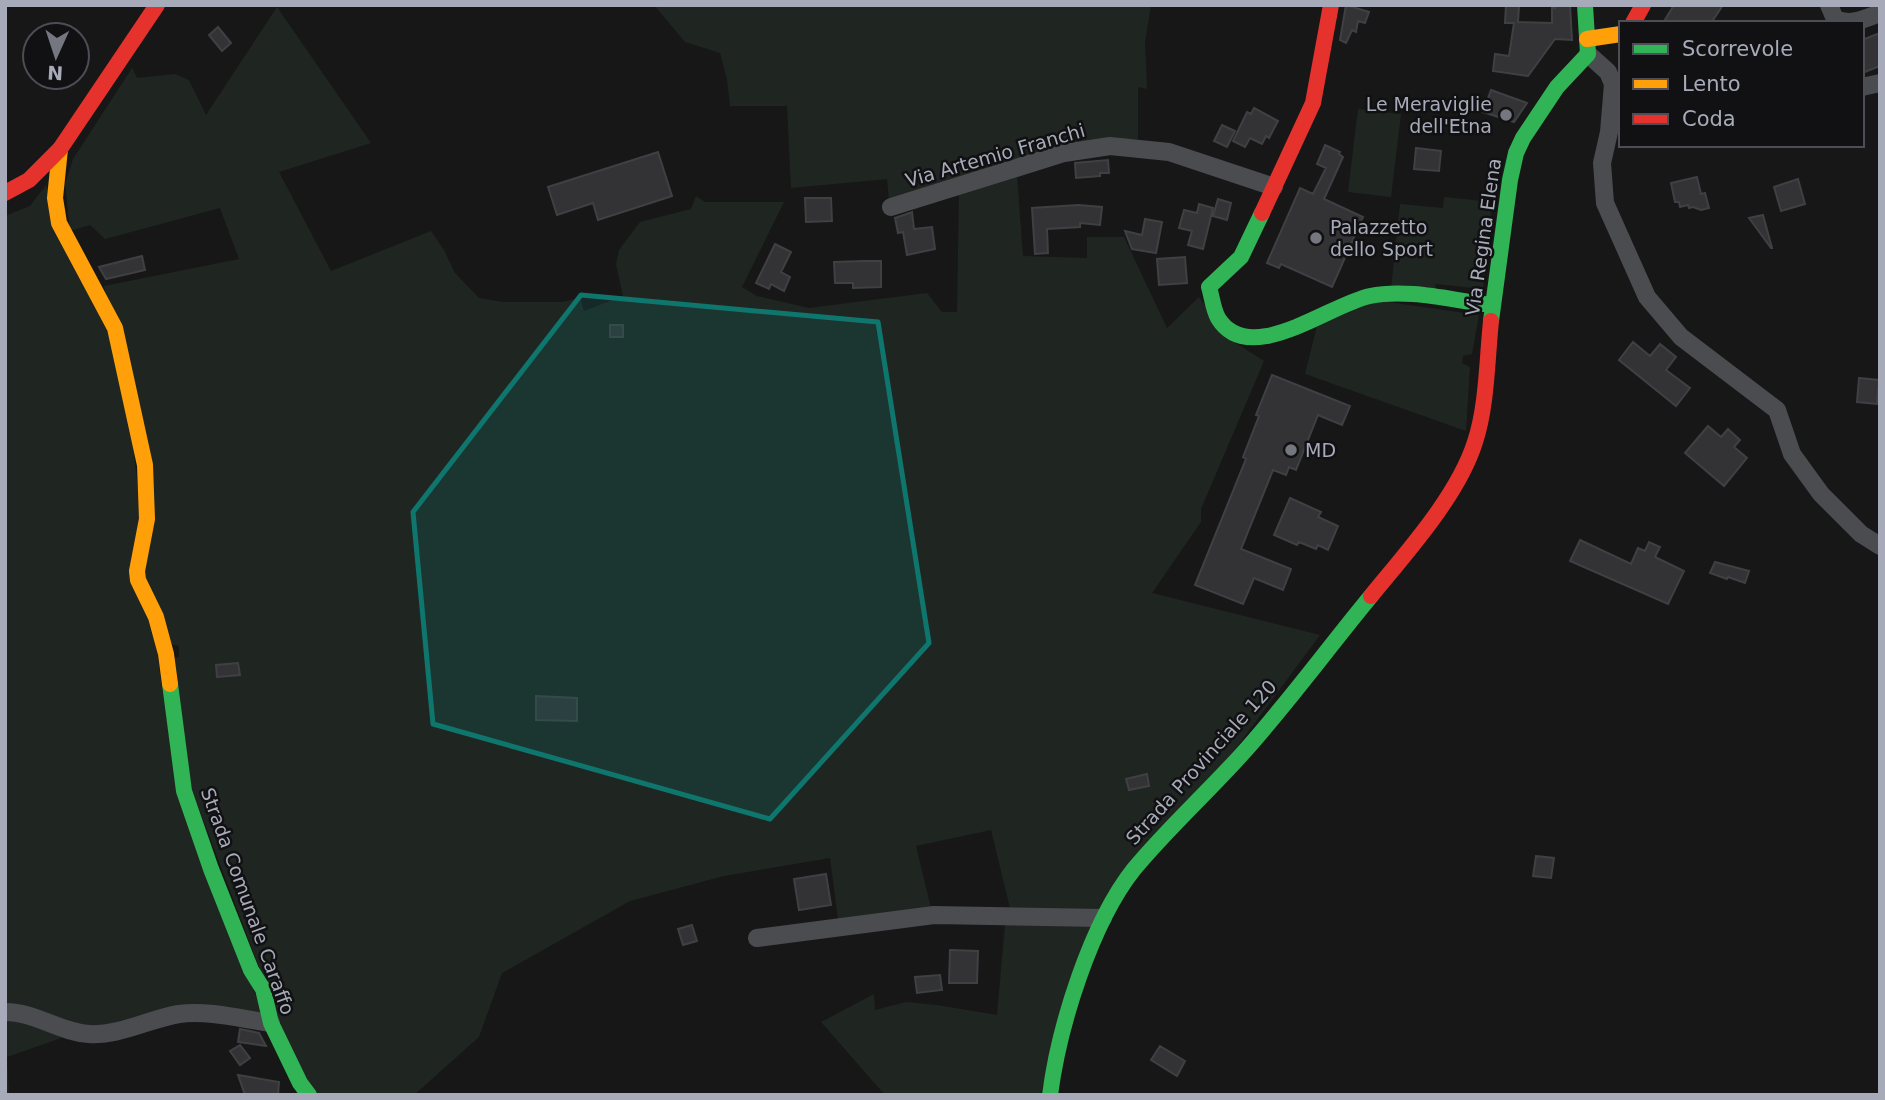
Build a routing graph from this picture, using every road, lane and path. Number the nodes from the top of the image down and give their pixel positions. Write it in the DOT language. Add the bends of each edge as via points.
graph roads {
  1 [pos="157,5"];
  2 [pos="1331,5"];
  3 [pos="1585,5"];
  4 [pos="1643,5"];
  5 [pos="1829,5"];
  6 [pos="1880,13"];
  7 [pos="1634,21"];
  8 [pos="1840,21"];
  9 [pos="1852,21"];
  10 [pos="1619,35"];
  11 [pos="1587,47"];
  12 [pos="1615,133"];
  13 [pos="60,149"];
  14 [pos="1274,187"];
  15 [pos="5,193"];
  16 [pos="891,207"];
  17 [pos="1493,305"];
  18 [pos="1450,492"];
  19 [pos="1880,546"];
  20 [pos="1103,918"];
  21 [pos="757,938"];
  22 [pos="5,1012"];
  23 [pos="271,1023"];
  24 [pos="309,1095"];
  25 [pos="1051,1095"];
  1 -- 13 [label="street"];
  2 -- 14 [label="street" via="1313,103"];
  3 -- 11 [label="street"];
  4 -- 7 [label="street"];
  5 -- 8 [label="street"];
  6 -- 9 [label="street"];
  10 -- 11 [label="street"];
  11 -- 12 [label="street" via="1613,83"];
  11 -- 17 [label="street, Via Regina Elena" via="1516,153"];
  12 -- 19 [label="street" via="1602,163 1605,203 1647,297 1681,337 1777,410 1793,454 1821,494 1861,534"];
  13 -- 15 [label="street" via="29,180"];
  13 -- 23 [label="street, Strada Comunale Caraffo" via="55,198 59,223 115,328 145,465 147,519 138,580 156,617 166,654 184,791 251,970 263,989"];
  14 -- 16 [label="street, Via Artemio Franchi" via="1169,152 1110,146 1065,153"];
  14 -- 17 [label="street" via="1241,257 1209,287 1219,320 1227,329 1240,336 1273,337 1347,302 1385,294"];
  17 -- 18 [label="street, Via Regina Elena" via="1476,441"];
  18 -- 20 [label="street, Strada Provinciale 120" via="1244,752 1134,869"];
  20 -- 21 [label="street" via="934,915"];
  20 -- 25 [label="street, Strada Provinciale 120" via="1071,1006 1054,1064"];
  22 -- 23 [label="street" via="23,1013 86,1034 103,1034 180,1014"];
  23 -- 24 [label="street, Strada Comunale Caraffo"];
}
